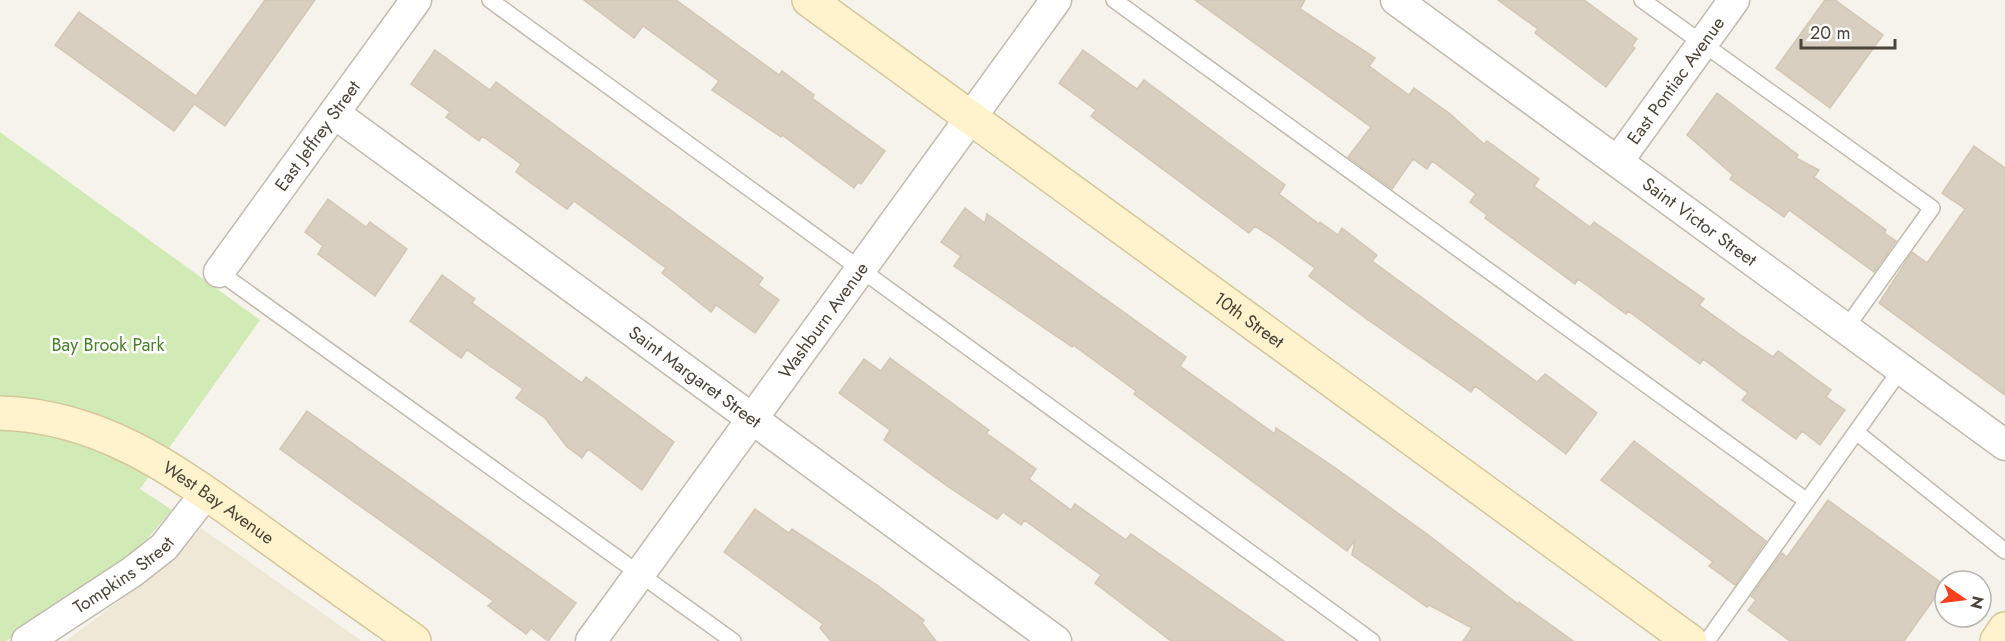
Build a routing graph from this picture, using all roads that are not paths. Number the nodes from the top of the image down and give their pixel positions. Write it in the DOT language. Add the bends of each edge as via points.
graph roads {
  1 [pos="416,0"];
  2 [pos="490,0"];
  3 [pos="809,0"];
  4 [pos="1056,0"];
  5 [pos="1114,0"];
  6 [pos="1396,0"];
  7 [pos="1642,0"];
  8 [pos="1734,0"];
  9 [pos="1702,43"];
  10 [pos="334,113"];
  11 [pos="970,118"];
  12 [pos="1618,161"];
  13 [pos="860,269"];
  14 [pos="219,272"];
  15 [pos="1846,328"];
  16 [pos="1901,369"];
  17 [pos="0,413"];
  18 [pos="752,419"];
  19 [pos="1856,432"];
  20 [pos="2005,445"];
  21 [pos="206,493"];
  22 [pos="1807,501"];
  23 [pos="2005,550"];
  24 [pos="640,574"];
  25 [pos="2005,629"];
  26 [pos="27,641"];
  27 [pos="414,641"];
  28 [pos="591,641"];
  29 [pos="733,641"];
  30 [pos="1056,641"];
  31 [pos="1372,641"];
  32 [pos="1690,641"];
  33 [pos="1707,641"];
  34 [pos="1996,641"];
  1 -- 10 [label="street, East Jeffrey Street"];
  2 -- 13 [label="lane"];
  3 -- 11 [label="street, 10th Street"];
  4 -- 11 [label="street, Washburn Avenue"];
  5 -- 22 [label="lane"];
  6 -- 12 [label="street, Saint Victor Street"];
  7 -- 9 [label="lane"];
  8 -- 9 [label="street, East Pontiac Avenue"];
  9 -- 12 [label="street, East Pontiac Avenue"];
  9 -- 15 [label="lane" via="1932,208"];
  10 -- 14 [label="street, East Jeffrey Street"];
  10 -- 18 [label="street, Saint Margaret Street"];
  11 -- 13 [label="street, Washburn Avenue"];
  11 -- 32 [label="street, 10th Street"];
  12 -- 15 [label="street, Saint Victor Street"];
  13 -- 18 [label="street, Washburn Avenue"];
  13 -- 31 [label="lane"];
  14 -- 24 [label="lane"];
  15 -- 16 [label="street, Saint Victor Street"];
  16 -- 19 [label="lane"];
  16 -- 20 [label="street, Saint Victor Street"];
  17 -- 21 [label="street, West Bay Avenue" via="68,422 115,439 162,462"];
  18 -- 24 [label="street, Washburn Avenue"];
  18 -- 30 [label="street, Saint Margaret Street"];
  19 -- 22 [label="lane"];
  19 -- 23 [label="lane"];
  21 -- 26 [label="street, Tompkins Street" via="164,547"];
  21 -- 27 [label="street, West Bay Avenue"];
  22 -- 33 [label="lane"];
  24 -- 28 [label="street, Washburn Avenue"];
  24 -- 29 [label="lane"];
  25 -- 34 [label="street"];
}
